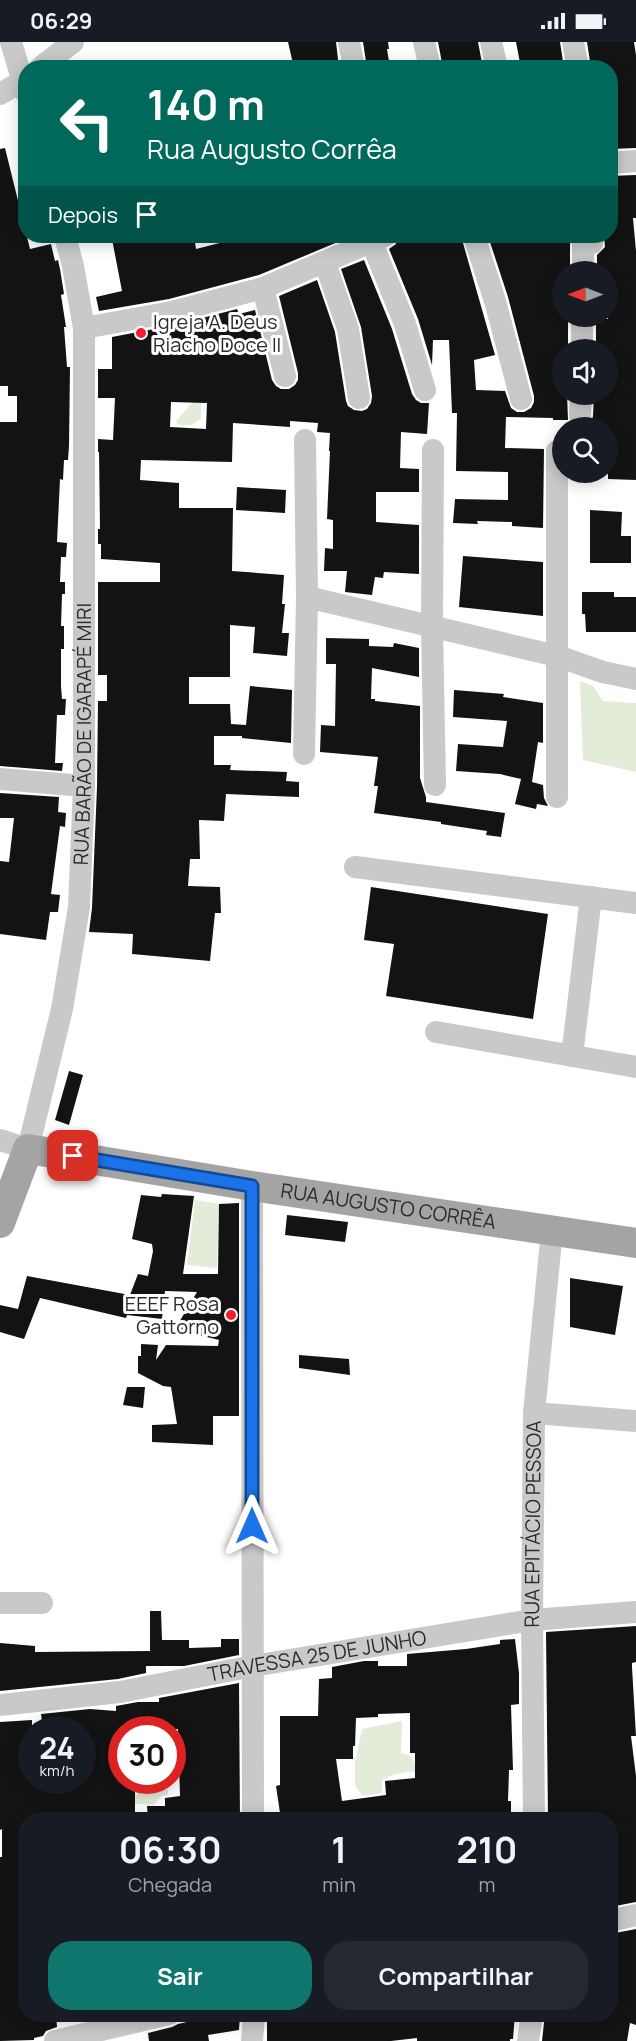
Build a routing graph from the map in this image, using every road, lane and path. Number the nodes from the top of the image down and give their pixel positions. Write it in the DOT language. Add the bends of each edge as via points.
graph roads {
  1 [pos="11,42"];
  2 [pos="73,42"];
  3 [pos="349,42"];
  4 [pos="424,42"];
  5 [pos="491,42"];
  6 [pos="573,42"];
  7 [pos="50,60"];
  8 [pos="352,60"];
  9 [pos="428,60"];
  10 [pos="495,60"];
  11 [pos="576,60"];
  12 [pos="18,65"];
  13 [pos="18,86"];
  14 [pos="0,94"];
  15 [pos="636,161"];
  16 [pos="618,162"];
  17 [pos="67,243"];
  18 [pos="370,243"];
  19 [pos="380,243"];
  20 [pos="476,243"];
  21 [pos="592,243"];
  22 [pos="583,261"];
  23 [pos="325,263"];
  24 [pos="263,288"];
  25 [pos="84,328"];
  26 [pos="285,376"];
  27 [pos="425,390"];
  28 [pos="359,398"];
  29 [pos="521,399"];
  30 [pos="305,440"];
  31 [pos="434,450"];
  32 [pos="557,483"];
  33 [pos="307,597"];
  34 [pos="432,628"];
  35 [pos="557,656"];
  36 [pos="636,680"];
  37 [pos="304,754"];
  38 [pos="0,779"];
  39 [pos="435,785"];
  40 [pos="84,786"];
  41 [pos="557,797"];
  42 [pos="355,867"];
  43 [pos="591,897"];
  44 [pos="636,903"];
  45 [pos="436,1032"];
  46 [pos="572,1056"];
  47 [pos="636,1067"];
  48 [pos="0,1140"];
  49 [pos="28,1149"];
  50 [pos="252,1186"];
  51 [pos="0,1223"];
  52 [pos="552,1232"];
  53 [pos="636,1243"];
  54 [pos="534,1413"];
  55 [pos="636,1420"];
  56 [pos="0,1603"];
  57 [pos="42,1603"];
  58 [pos="636,1612"];
  59 [pos="532,1620"];
  60 [pos="253,1666"];
  61 [pos="0,1706"];
  62 [pos="253,1812"];
  63 [pos="534,1812"];
  64 [pos="636,1915"];
  65 [pos="618,1919"];
  66 [pos="136,2022"];
  67 [pos="253,2022"];
  68 [pos="531,2022"];
  69 [pos="56,2041"];
  70 [pos="252,2041"];
  71 [pos="528,2041"];
  1 -- 12 [label="street"];
  2 -- 7 [label="street"];
  3 -- 8 [label="street"];
  4 -- 9 [label="street"];
  5 -- 10 [label="street"];
  6 -- 11 [label="street"];
  13 -- 14 [label="street"];
  15 -- 16 [label="street"];
  17 -- 25 [label="street, RUA BARÃO DE IGARAPÉ MIRI"];
  18 -- 23 [label="street"];
  19 -- 27 [label="street"];
  20 -- 29 [label="street"];
  21 -- 22 [label="street" via="583,245"];
  23 -- 24 [label="street"];
  23 -- 28 [label="street" via="348,329"];
  24 -- 25 [label="street" via="172,312"];
  24 -- 26 [label="street"];
  25 -- 40 [label="street, RUA BARÃO DE IGARAPÉ MIRI"];
  30 -- 33 [label="street"];
  31 -- 34 [label="street"];
  32 -- 35 [label="street"];
  33 -- 34 [label="street"];
  33 -- 37 [label="street"];
  34 -- 35 [label="street"];
  34 -- 39 [label="street"];
  35 -- 36 [label="street"];
  35 -- 41 [label="street"];
  38 -- 40 [label="street"];
  40 -- 49 [label="street, RUA BARÃO DE IGARAPÉ MIRI" via="74,941"];
  42 -- 43 [label="street"];
  43 -- 44 [label="street"];
  43 -- 46 [label="street"];
  45 -- 46 [label="street"];
  46 -- 47 [label="street"];
  48 -- 49 [label="street, RUA AUGUSTO CORRÊA"];
  49 -- 50 [label="main road, RUA AUGUSTO CORRÊA"];
  49 -- 51 [label="main road, RUA BARÃO DE IGARAPÉ MIRI"];
  50 -- 52 [label="main road, RUA AUGUSTO CORRÊA"];
  50 -- 60 [label="street"];
  52 -- 53 [label="main road, RUA AUGUSTO CORRÊA"];
  52 -- 54 [label="street, RUA EPITÁCIO PESSOA"];
  54 -- 55 [label="street"];
  54 -- 59 [label="street, RUA EPITÁCIO PESSOA"];
  56 -- 57 [label="street"];
  58 -- 59 [label="street, TRAVESSA 25 DE JUNHO"];
  59 -- 60 [label="street, TRAVESSA 25 DE JUNHO"];
  59 -- 63 [label="street, RUA EPITÁCIO PESSOA"];
  60 -- 61 [label="street, TRAVESSA 25 DE JUNHO" via="120,1692"];
  60 -- 62 [label="street"];
  64 -- 65 [label="street"];
  66 -- 69 [label="street"];
  67 -- 70 [label="street"];
  68 -- 71 [label="street"];
}
